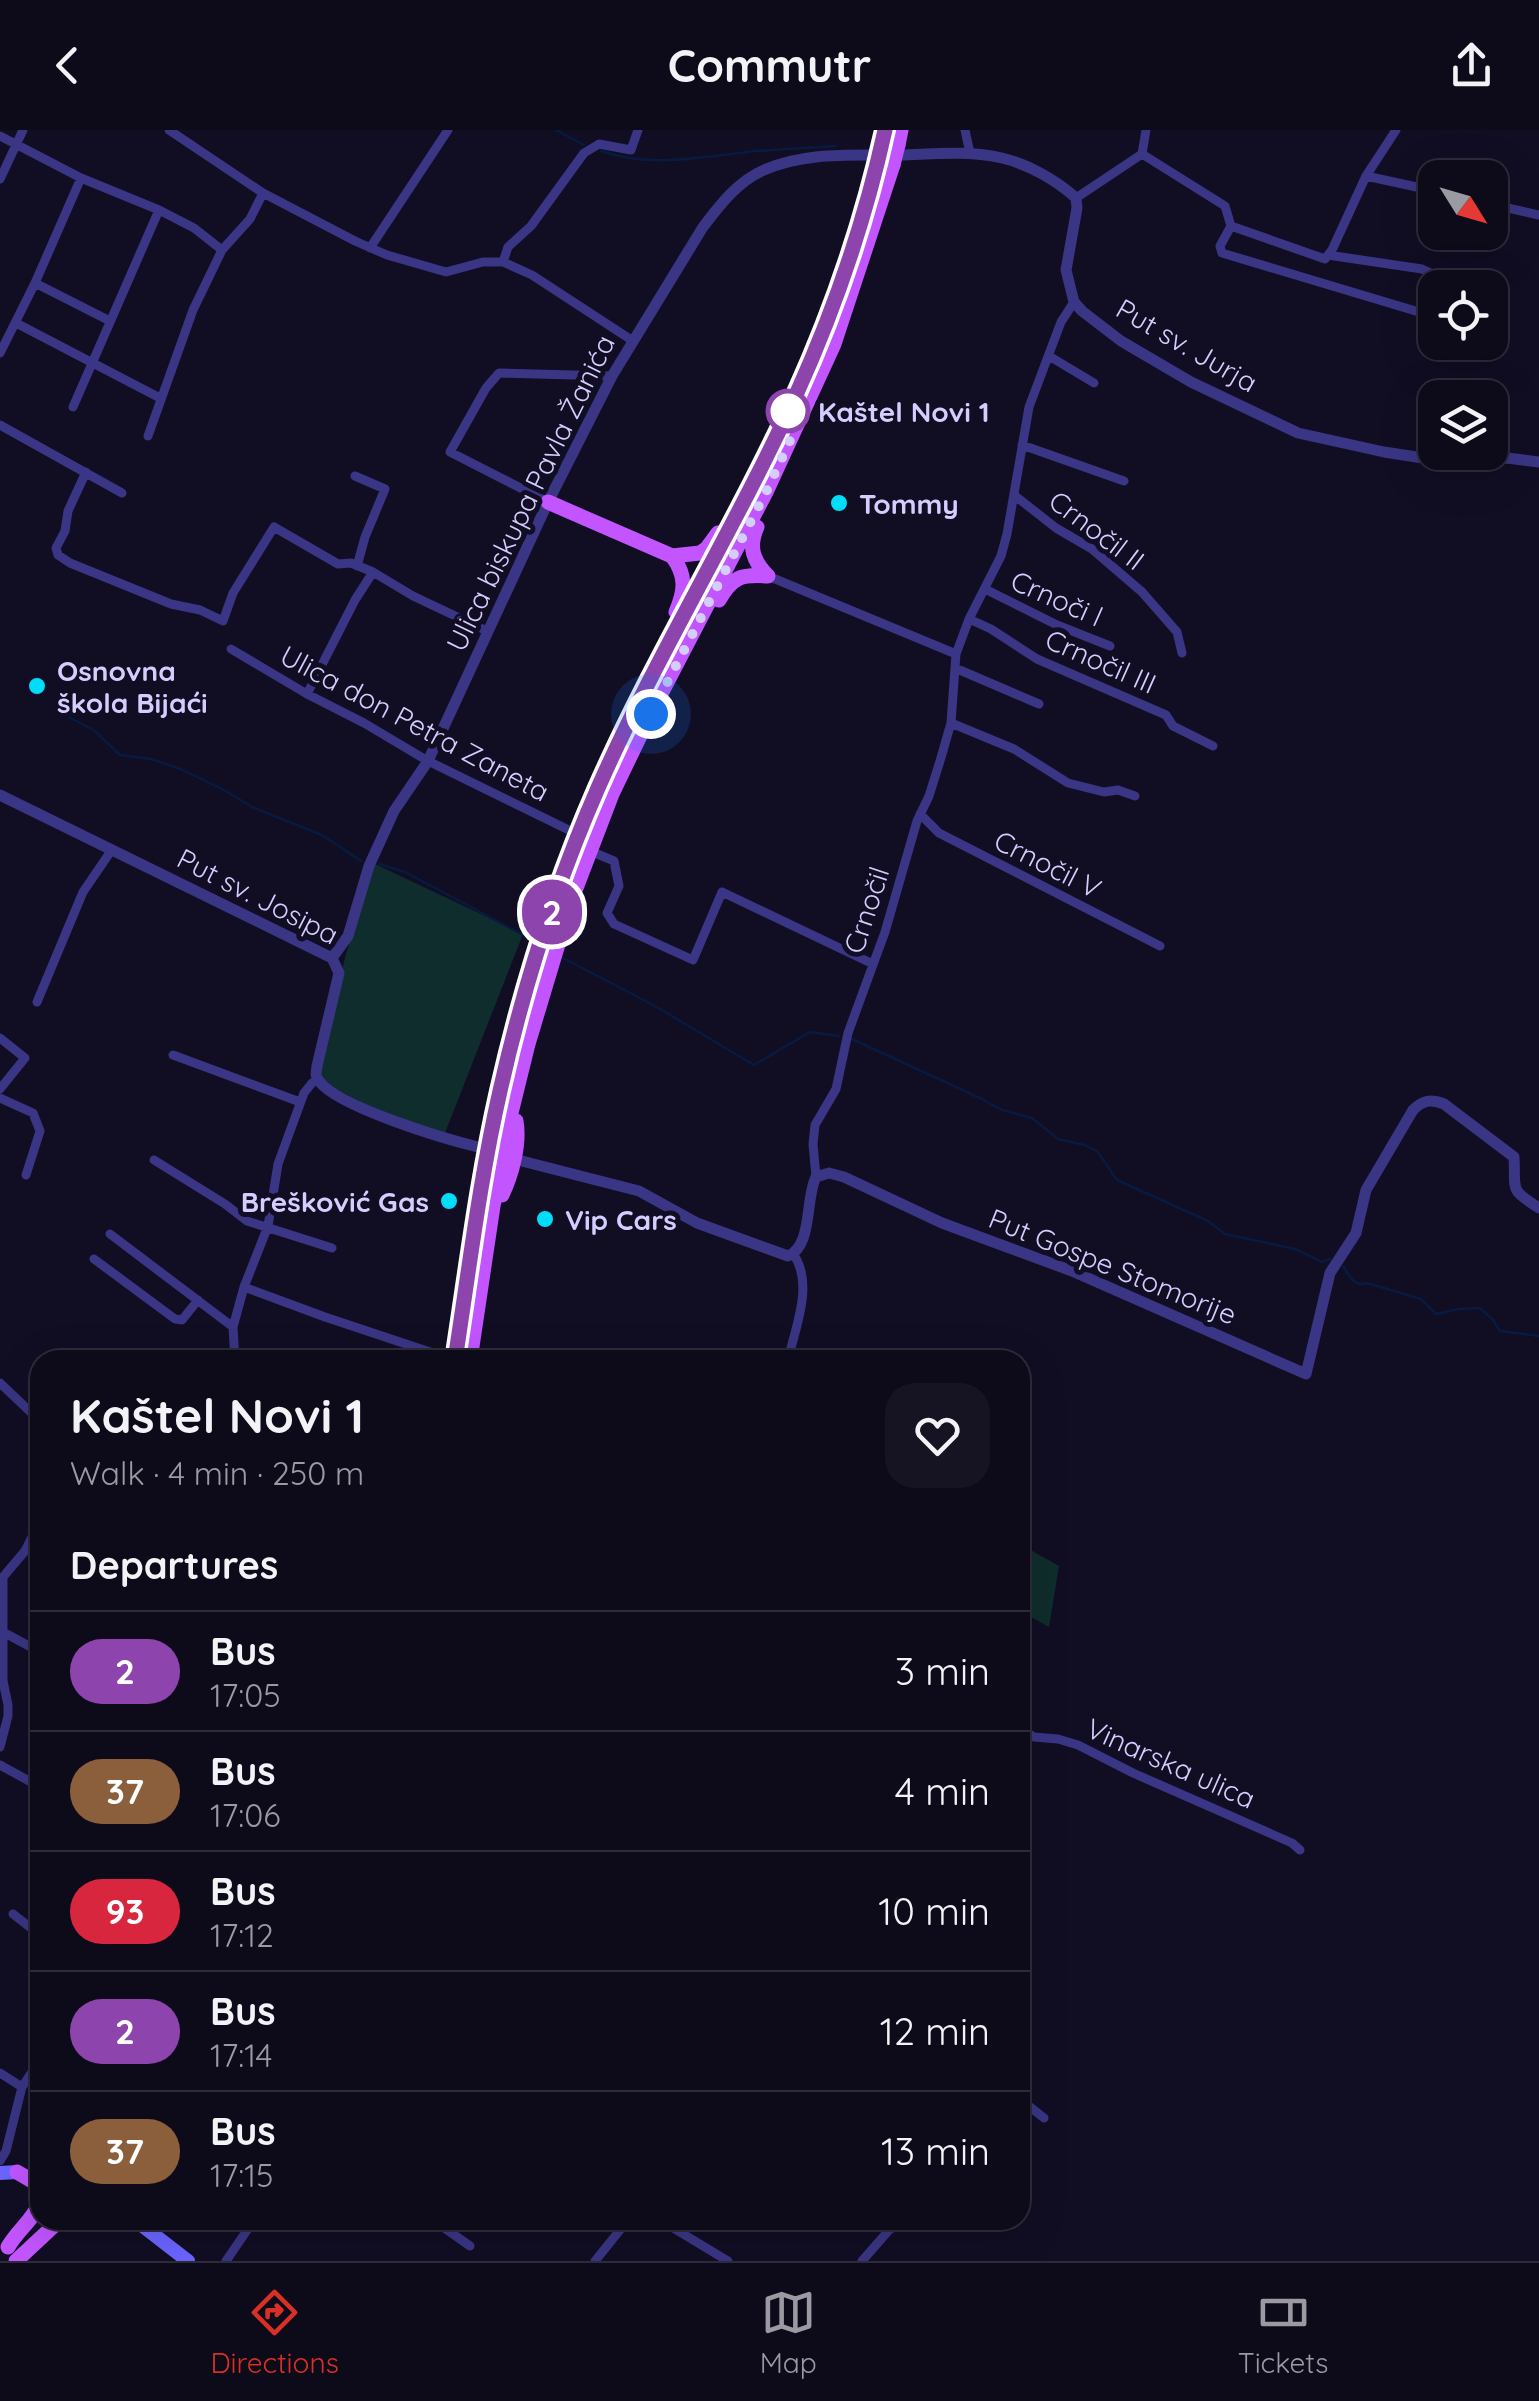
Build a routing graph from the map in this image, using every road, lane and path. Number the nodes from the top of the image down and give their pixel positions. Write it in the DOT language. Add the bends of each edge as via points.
graph roads {
  1 [pos="24,130"];
  2 [pos="169,130"];
  3 [pos="448,130"];
  4 [pos="638,130"];
  5 [pos="965,130"];
  6 [pos="1146,130"];
  7 [pos="1396,130"];
  8 [pos="0,136"];
  9 [pos="16,144"];
  10 [pos="886,148"];
  11 [pos="970,153"];
  12 [pos="1142,154"];
  13 [pos="1366,176"];
  14 [pos="81,178"];
  15 [pos="0,179"];
  16 [pos="1418,187"];
  17 [pos="263,193"];
  18 [pos="1076,198"];
  19 [pos="1508,208"];
  20 [pos="159,210"];
  21 [pos="1539,216"];
  22 [pos="1231,226"];
  23 [pos="370,248"];
  24 [pos="222,250"];
  25 [pos="1328,255"];
  26 [pos="503,262"];
  27 [pos="1424,270"];
  28 [pos="35,282"];
  29 [pos="1074,302"];
  30 [pos="1418,312"];
  31 [pos="110,321"];
  32 [pos="16,323"];
  33 [pos="633,341"];
  34 [pos="0,353"];
  35 [pos="1048,356"];
  36 [pos="91,364"];
  37 [pos="612,376"];
  38 [pos="1094,383"];
  39 [pos="160,398"];
  40 [pos="73,407"];
  41 [pos="0,426"];
  42 [pos="148,436"];
  43 [pos="1022,445"];
  44 [pos="1539,462"];
  45 [pos="86,472"];
  46 [pos="355,476"];
  47 [pos="1124,481"];
  48 [pos="766,492"];
  49 [pos="122,493"];
  50 [pos="1014,495"];
  51 [pos="745,499"];
  52 [pos="548,502"];
  53 [pos="672,556"];
  54 [pos="357,566"];
  55 [pos="373,572"];
  56 [pos="768,576"];
  57 [pos="985,590"];
  58 [pos="969,619"];
  59 [pos="699,621"];
  60 [pos="487,631"];
  61 [pos="676,631"];
  62 [pos="1110,646"];
  63 [pos="230,649"];
  64 [pos="1182,653"];
  65 [pos="956,654"];
  66 [pos="955,668"];
  67 [pos="308,694"];
  68 [pos="1039,704"];
  69 [pos="951,722"];
  70 [pos="1212,746"];
  71 [pos="428,761"];
  72 [pos="0,794"];
  73 [pos="1135,796"];
  74 [pos="920,814"];
  75 [pos="579,835"];
  76 [pos="111,851"];
  77 [pos="590,851"];
  78 [pos="1160,946"];
  79 [pos="332,958"];
  80 [pos="873,964"];
  81 [pos="38,1002"];
  82 [pos="0,1038"];
  83 [pos="172,1055"];
  84 [pos="318,1080"];
  85 [pos="0,1089"];
  86 [pos="500,1094"];
  87 [pos="0,1098"];
  88 [pos="300,1102"];
  89 [pos="511,1113"];
  90 [pos="478,1147"];
  91 [pos="514,1159"];
  92 [pos="154,1160"];
  93 [pos="26,1175"];
  94 [pos="816,1177"];
  95 [pos="493,1206"];
  96 [pos="1539,1208"];
  97 [pos="268,1226"];
  98 [pos="110,1234"];
  99 [pos="332,1248"];
  100 [pos="794,1255"];
  101 [pos="94,1260"];
  102 [pos="470,1262"];
  103 [pos="244,1287"];
  104 [pos="198,1300"];
  105 [pos="233,1327"];
  106 [pos="234,1350"];
  107 [pos="425,1350"];
  108 [pos="456,1350"];
  109 [pos="471,1350"];
  110 [pos="790,1350"];
  111 [pos="0,1383"];
  112 [pos="30,1412"];
  113 [pos="30,1543"];
  114 [pos="2,1576"];
  115 [pos="3,1632"];
  116 [pos="30,1647"];
  117 [pos="1030,1734"];
  118 [pos="0,1747"];
  119 [pos="0,1765"];
  120 [pos="30,1782"];
  121 [pos="1300,1850"];
  122 [pos="13,1914"];
  123 [pos="30,1927"];
  124 [pos="0,2073"];
  125 [pos="30,2075"];
  126 [pos="22,2087"];
  127 [pos="1030,2107"];
  128 [pos="1044,2118"];
  129 [pos="0,2161"];
  130 [pos="30,2218"];
  131 [pos="30,2229"];
  132 [pos="47,2230"];
  133 [pos="148,2230"];
  134 [pos="247,2230"];
  135 [pos="447,2230"];
  136 [pos="620,2230"];
  137 [pos="677,2230"];
  138 [pos="889,2230"];
  139 [pos="470,2246"];
  140 [pos="8,2254"];
  141 [pos="188,2261"];
  142 [pos="226,2261"];
  143 [pos="595,2261"];
  144 [pos="728,2261"];
  145 [pos="862,2261"];
  1 -- 9 [label="street"];
  2 -- 17 [label="street"];
  3 -- 23 [label="street"];
  4 -- 26 [label="street" via="630,150 599,144 584,153"];
  5 -- 11 [label="street"];
  6 -- 12 [label="street"];
  7 -- 13 [label="street"];
  8 -- 9 [label="street"];
  9 -- 14 [label="street"];
  9 -- 15 [label="street"];
  10 -- 11 [label="street"];
  10 -- 33 [label="street, Ulica biskupa Pavla Žanića" via="796,159 738,187 703,227"];
  10 -- 48 [label="main road" via="882,203 834,344"];
  10 -- 51 [label="main road" via="798,391"];
  11 -- 18 [label="street" via="1024,166"];
  12 -- 18 [label="street"];
  12 -- 22 [label="street" via="1225,206"];
  13 -- 16 [label="street"];
  13 -- 25 [label="street"];
  14 -- 20 [label="street"];
  14 -- 28 [label="street"];
  17 -- 23 [label="street"];
  17 -- 24 [label="street"];
  18 -- 29 [label="street, Put sv. Jurja" via="1066,270"];
  19 -- 21 [label="street"];
  20 -- 24 [label="street"];
  20 -- 31 [label="street"];
  22 -- 25 [label="street" via="1324,260"];
  22 -- 30 [label="street" via="1222,253"];
  23 -- 26 [label="street" via="446,272"];
  24 -- 39 [label="street"];
  25 -- 27 [label="street"];
  26 -- 33 [label="street"];
  28 -- 31 [label="street"];
  28 -- 32 [label="street"];
  29 -- 35 [label="street, Crnoči l"];
  29 -- 44 [label="street, Put sv. Jurja" via="1161,365 1298,433 1449,462"];
  31 -- 36 [label="street"];
  32 -- 34 [label="street"];
  32 -- 36 [label="street"];
  33 -- 37 [label="street, Ulica biskupa Pavla Žanića"];
  35 -- 38 [label="street"];
  35 -- 43 [label="street, Crnoči l"];
  36 -- 39 [label="street"];
  36 -- 40 [label="street"];
  37 -- 52 [label="street, Ulica biskupa Pavla Žanića"];
  37 -- 52 [label="street" via="499,373 450,452"];
  39 -- 42 [label="street"];
  41 -- 45 [label="street"];
  43 -- 47 [label="street"];
  43 -- 50 [label="street, Crnoči l"];
  45 -- 49 [label="street"];
  45 -- 54 [label="street" via="58,555 223,621 274,527 338,564"];
  46 -- 54 [label="street" via="386,489"];
  48 -- 56 [label="main road" via="766,509 751,540 753,556"];
  48 -- 59 [label="main road"];
  50 -- 57 [label="street, Crnoči l" via="1001,556"];
  50 -- 64 [label="street, Crnočil II" via="1142,592 1177,632"];
  51 -- 53 [label="main road" via="708,548"];
  51 -- 61 [label="main road"];
  52 -- 53 [label="main road"];
  52 -- 60 [label="street, Ulica biskupa Pavla Žanića"];
  53 -- 61 [label="main road" via="684,580"];
  54 -- 55 [label="street"];
  55 -- 60 [label="street"];
  55 -- 67 [label="street"];
  56 -- 59 [label="main road" via="727,585 714,610"];
  56 -- 65 [label="street"];
  57 -- 58 [label="street, Crnoči l"];
  57 -- 62 [label="street, Crnoči l"];
  58 -- 65 [label="street, Crnoči l"];
  58 -- 70 [label="street, Crnočil III" via="1038,660 1166,714 1173,726"];
  59 -- 77 [label="main road"];
  60 -- 71 [label="street, Ulica biskupa Pavla Žanića"];
  61 -- 75 [label="main road"];
  63 -- 67 [label="street, Ulica don Petra Zaneta"];
  65 -- 66 [label="street, Crnočil"];
  66 -- 68 [label="street"];
  66 -- 69 [label="street, Crnočil"];
  67 -- 71 [label="street, Ulica don Petra Zaneta"];
  69 -- 73 [label="street" via="1014,749 1068,783"];
  69 -- 74 [label="street, Crnočil"];
  71 -- 75 [label="street, Ulica don Petra Zaneta"];
  71 -- 79 [label="street, Ulica biskupa Pavla Žanića" via="394,812 368,866 344,944"];
  72 -- 76 [label="street, Put sv. Josipa"];
  74 -- 78 [label="street, Crnočil V" via="939,833"];
  74 -- 80 [label="street, Crnočil"];
  75 -- 86 [label="main road"];
  76 -- 79 [label="street, Put sv. Josipa"];
  76 -- 81 [label="street" via="83,892"];
  77 -- 80 [label="street" via="614,861 618,886 607,913 614,924 693,960 722,892"];
  77 -- 89 [label="main road" via="558,936"];
  79 -- 84 [label="street, Put sv. Josipa" via="339,972"];
  80 -- 94 [label="street, Crnočil" via="836,1089 816,1125"];
  82 -- 85 [label="street" via="25,1058"];
  83 -- 88 [label="street"];
  84 -- 88 [label="street"];
  84 -- 90 [label="street" via="359,1107"];
  86 -- 90 [label="main road" via="486,1110"];
  86 -- 102 [label="main road"];
  87 -- 93 [label="street" via="33,1113 40,1131"];
  88 -- 97 [label="street" via="278,1164"];
  89 -- 91 [label="main road" via="517,1128"];
  89 -- 95 [label="main road"];
  90 -- 102 [label="main road" via="466,1233"];
  91 -- 95 [label="main road"];
  91 -- 100 [label="street" via="639,1191 697,1224"];
  92 -- 97 [label="street" via="247,1221"];
  94 -- 96 [label="street, Put Gospe Stomorije" via="844,1178 1306,1374 1330,1273 1356,1233 1366,1190 1419,1104 1444,1104 1501,1145 1514,1157 1518,1194"];
  94 -- 100 [label="street"];
  95 -- 109 [label="main road"];
  97 -- 99 [label="street"];
  97 -- 103 [label="street"];
  98 -- 104 [label="street"];
  100 -- 110 [label="street" via="803,1292"];
  101 -- 104 [label="street" via="174,1319 182,1320"];
  102 -- 108 [label="main road"];
  103 -- 105 [label="street"];
  103 -- 107 [label="street"];
  104 -- 105 [label="street"];
  105 -- 106 [label="street"];
  111 -- 112 [label="street"];
  113 -- 114 [label="street"];
  114 -- 115 [label="street"];
  115 -- 116 [label="street"];
  115 -- 118 [label="street" via="8,1716"];
  117 -- 121 [label="street, Vinarska ulica" via="1078,1745"];
  119 -- 120 [label="street"];
  122 -- 123 [label="street"];
  124 -- 126 [label="street"];
  125 -- 126 [label="street"];
  126 -- 129 [label="street"];
  127 -- 128 [label="street"];
  130 -- 140 [label="main road"];
  131 -- 140 [label="main road"];
  132 -- 140 [label="main road"];
  133 -- 141 [label="main road"];
  134 -- 142 [label="street"];
  135 -- 139 [label="street"];
  136 -- 143 [label="street"];
  137 -- 144 [label="street"];
  138 -- 145 [label="street"];
}
